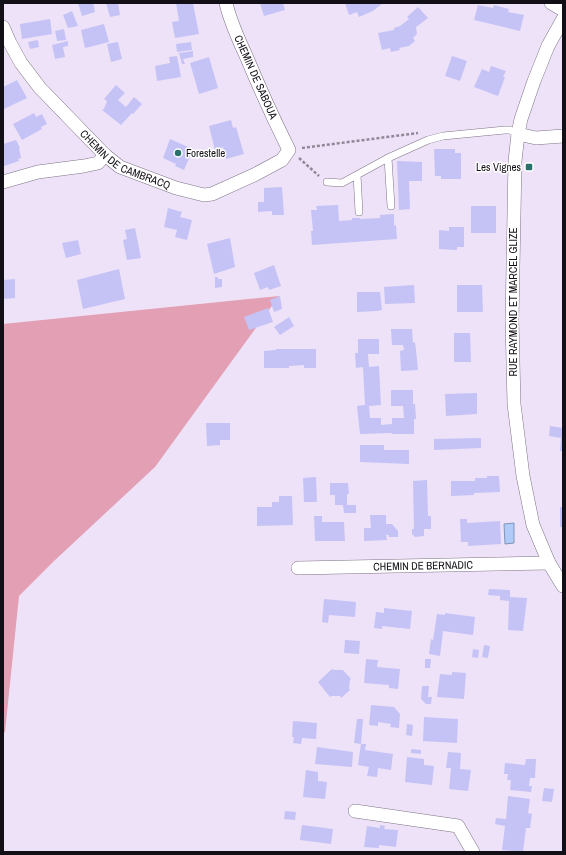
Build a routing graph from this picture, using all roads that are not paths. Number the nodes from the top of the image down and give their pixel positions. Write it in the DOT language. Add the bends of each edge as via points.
graph roads {
  1 [pos="226,3"];
  2 [pos="550,3"];
  3 [pos="563,10"];
  4 [pos="563,19"];
  5 [pos="3,26"];
  6 [pos="518,134"];
  7 [pos="563,136"];
  8 [pos="289,150"];
  9 [pos="105,155"];
  10 [pos="388,158"];
  11 [pos="357,175"];
  12 [pos="3,182"];
  13 [pos="327,182"];
  14 [pos="391,206"];
  15 [pos="359,212"];
  16 [pos="549,564"];
  17 [pos="298,568"];
  18 [pos="563,586"];
  19 [pos="355,811"];
  20 [pos="473,852"];
  1 -- 8 [label="street, CHEMIN DE SABOUA" via="250,66"];
  2 -- 3 [label="street"];
  4 -- 6 [label="street, RUE RAYMOND ET MARCEL GLIZE" via="548,46 534,81"];
  5 -- 9 [label="street, CHEMIN DE CAMBRACQ" via="21,63 40,88"];
  6 -- 7 [label="street" via="536,138"];
  6 -- 10 [label="lane" via="505,130 443,136"];
  6 -- 16 [label="street, RUE RAYMOND ET MARCEL GLIZE" via="514,161 514,404 523,476 533,525"];
  8 -- 9 [label="street, CHEMIN DE CAMBRACQ" via="282,160 254,175 212,194 204,195 176,188 120,167"];
  9 -- 12 [label="street" via="98,163 38,172"];
  10 -- 11 [label="lane"];
  10 -- 14 [label="lane"];
  11 -- 13 [label="lane" via="342,183"];
  11 -- 15 [label="lane"];
  16 -- 17 [label="street, CHEMIN DE BERNADIC"];
  16 -- 18 [label="street, RUE RAYMOND ET MARCEL GLIZE"];
  19 -- 20 [label="street" via="458,826"];
}
